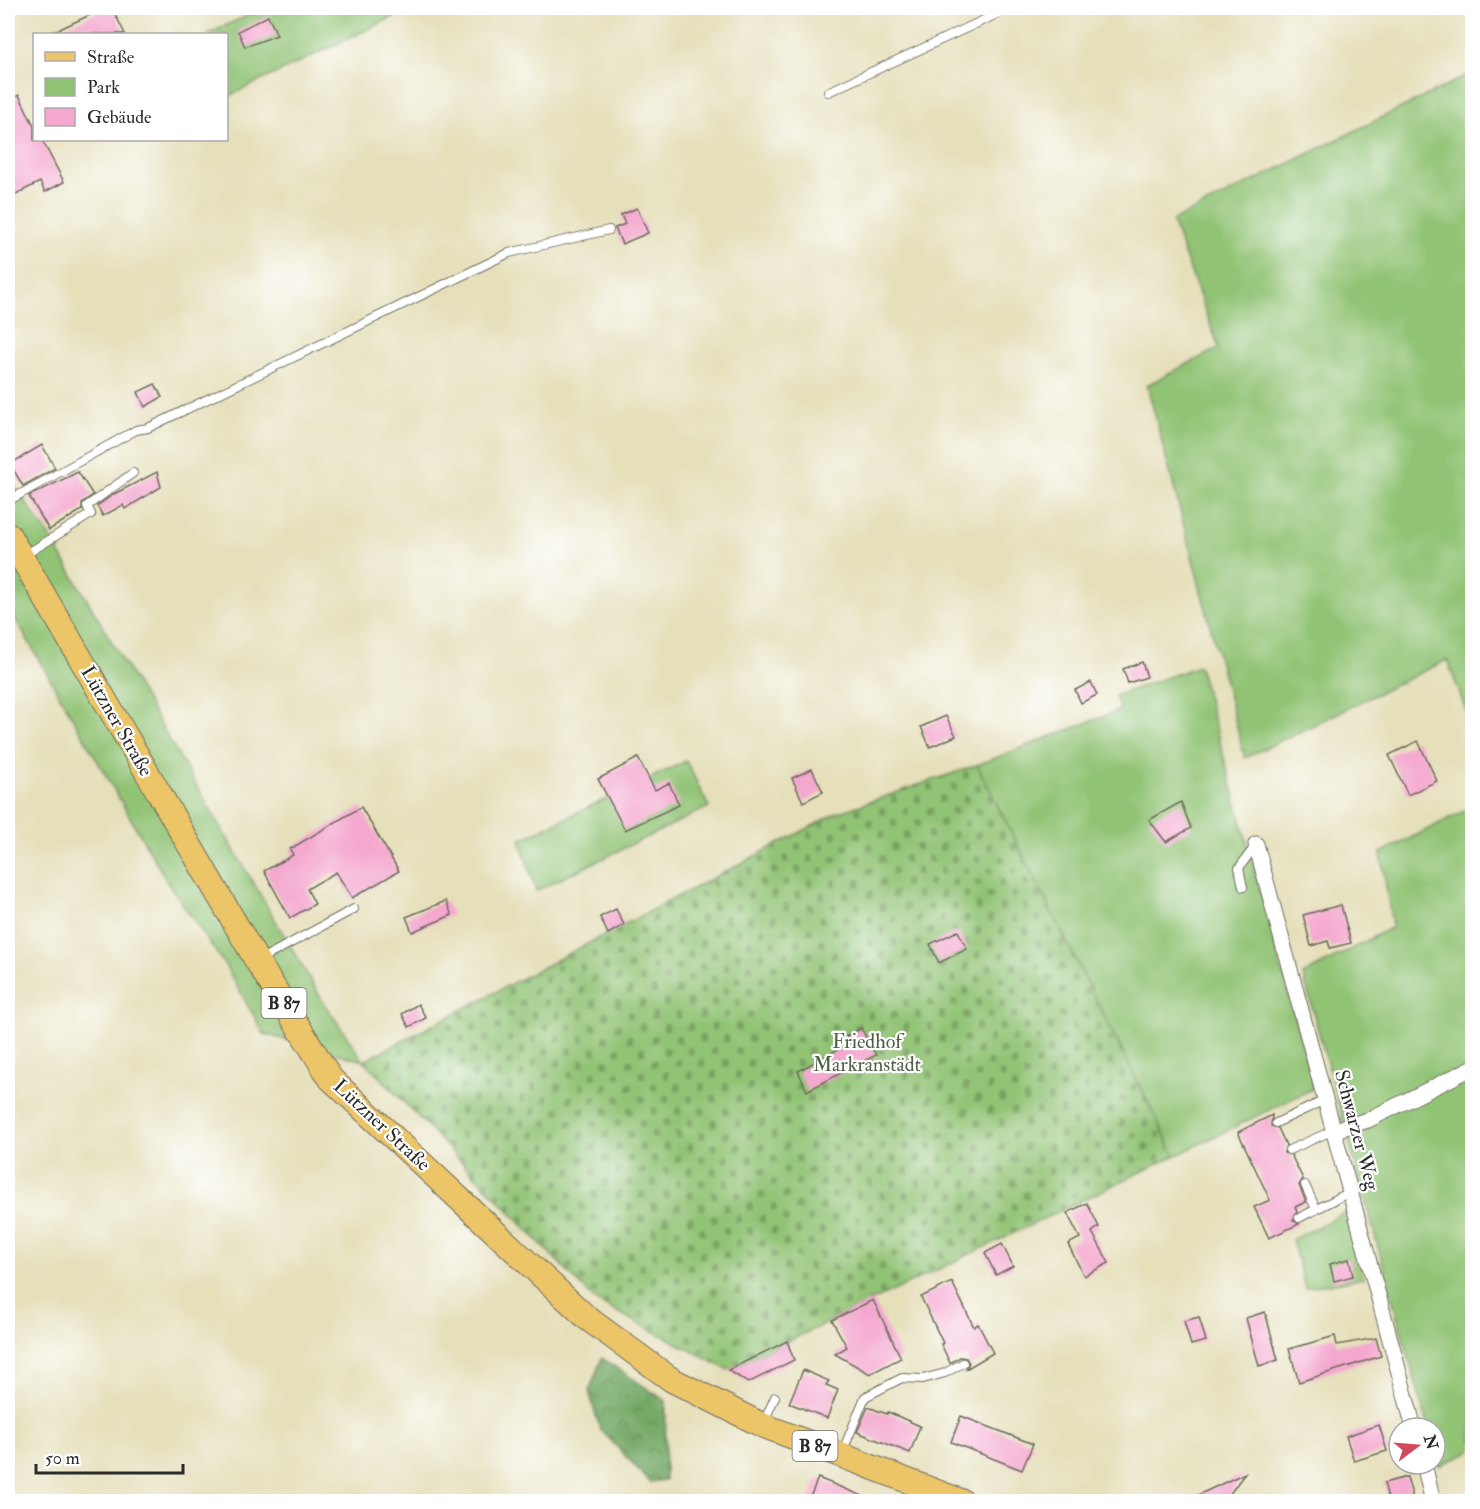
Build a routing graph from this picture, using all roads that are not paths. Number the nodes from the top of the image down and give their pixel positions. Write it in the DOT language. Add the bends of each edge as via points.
graph roads {
  1 [pos="1010,8"];
  2 [pos="828,92"];
  3 [pos="609,230"];
  4 [pos="133,473"];
  5 [pos="8,501"];
  6 [pos="8,534"];
  7 [pos="21,557"];
  8 [pos="1256,844"];
  9 [pos="1243,887"];
  10 [pos="354,909"];
  11 [pos="257,961"];
  12 [pos="1473,1068"];
  13 [pos="1327,1100"];
  14 [pos="1276,1123"];
  15 [pos="1335,1130"];
  16 [pos="1289,1150"];
  17 [pos="1305,1185"];
  18 [pos="1352,1191"];
  19 [pos="1316,1209"];
  20 [pos="1299,1218"];
  21 [pos="963,1363"];
  22 [pos="775,1397"];
  23 [pos="1411,1416"];
  24 [pos="762,1425"];
  25 [pos="842,1455"];
  26 [pos="1427,1476"];
  27 [pos="963,1502"];
  28 [pos="1433,1502"];
  1 -- 2 [label="lane"];
  3 -- 5 [label="lane" via="509,253 148,428 136,430"];
  4 -- 7 [label="lane" via="87,506 91,514"];
  6 -- 7 [label="main road, Lützner Straße / B 87"];
  7 -- 11 [label="main road, Lützner Straße / B 87"];
  8 -- 9 [label="lane" via="1239,868"];
  8 -- 13 [label="street, Schwarzer Weg"];
  10 -- 11 [label="lane"];
  11 -- 24 [label="main road, Lützner Straße / B 87" via="332,1079 587,1318 672,1380"];
  12 -- 15 [label="street" via="1368,1120"];
  13 -- 14 [label="lane"];
  13 -- 15 [label="street, Schwarzer Weg"];
  15 -- 16 [label="lane"];
  15 -- 18 [label="street, Schwarzer Weg"];
  17 -- 19 [label="lane"];
  18 -- 19 [label="lane"];
  18 -- 23 [label="street, Schwarzer Weg"];
  19 -- 20 [label="lane"];
  21 -- 25 [label="lane" via="923,1379 902,1378 865,1397"];
  22 -- 24 [label="lane"];
  24 -- 25 [label="main road, Lützner Straße / B 87"];
  25 -- 27 [label="main road, Lützner Straße / B 87"];
  26 -- 28 [label="street"];
}
